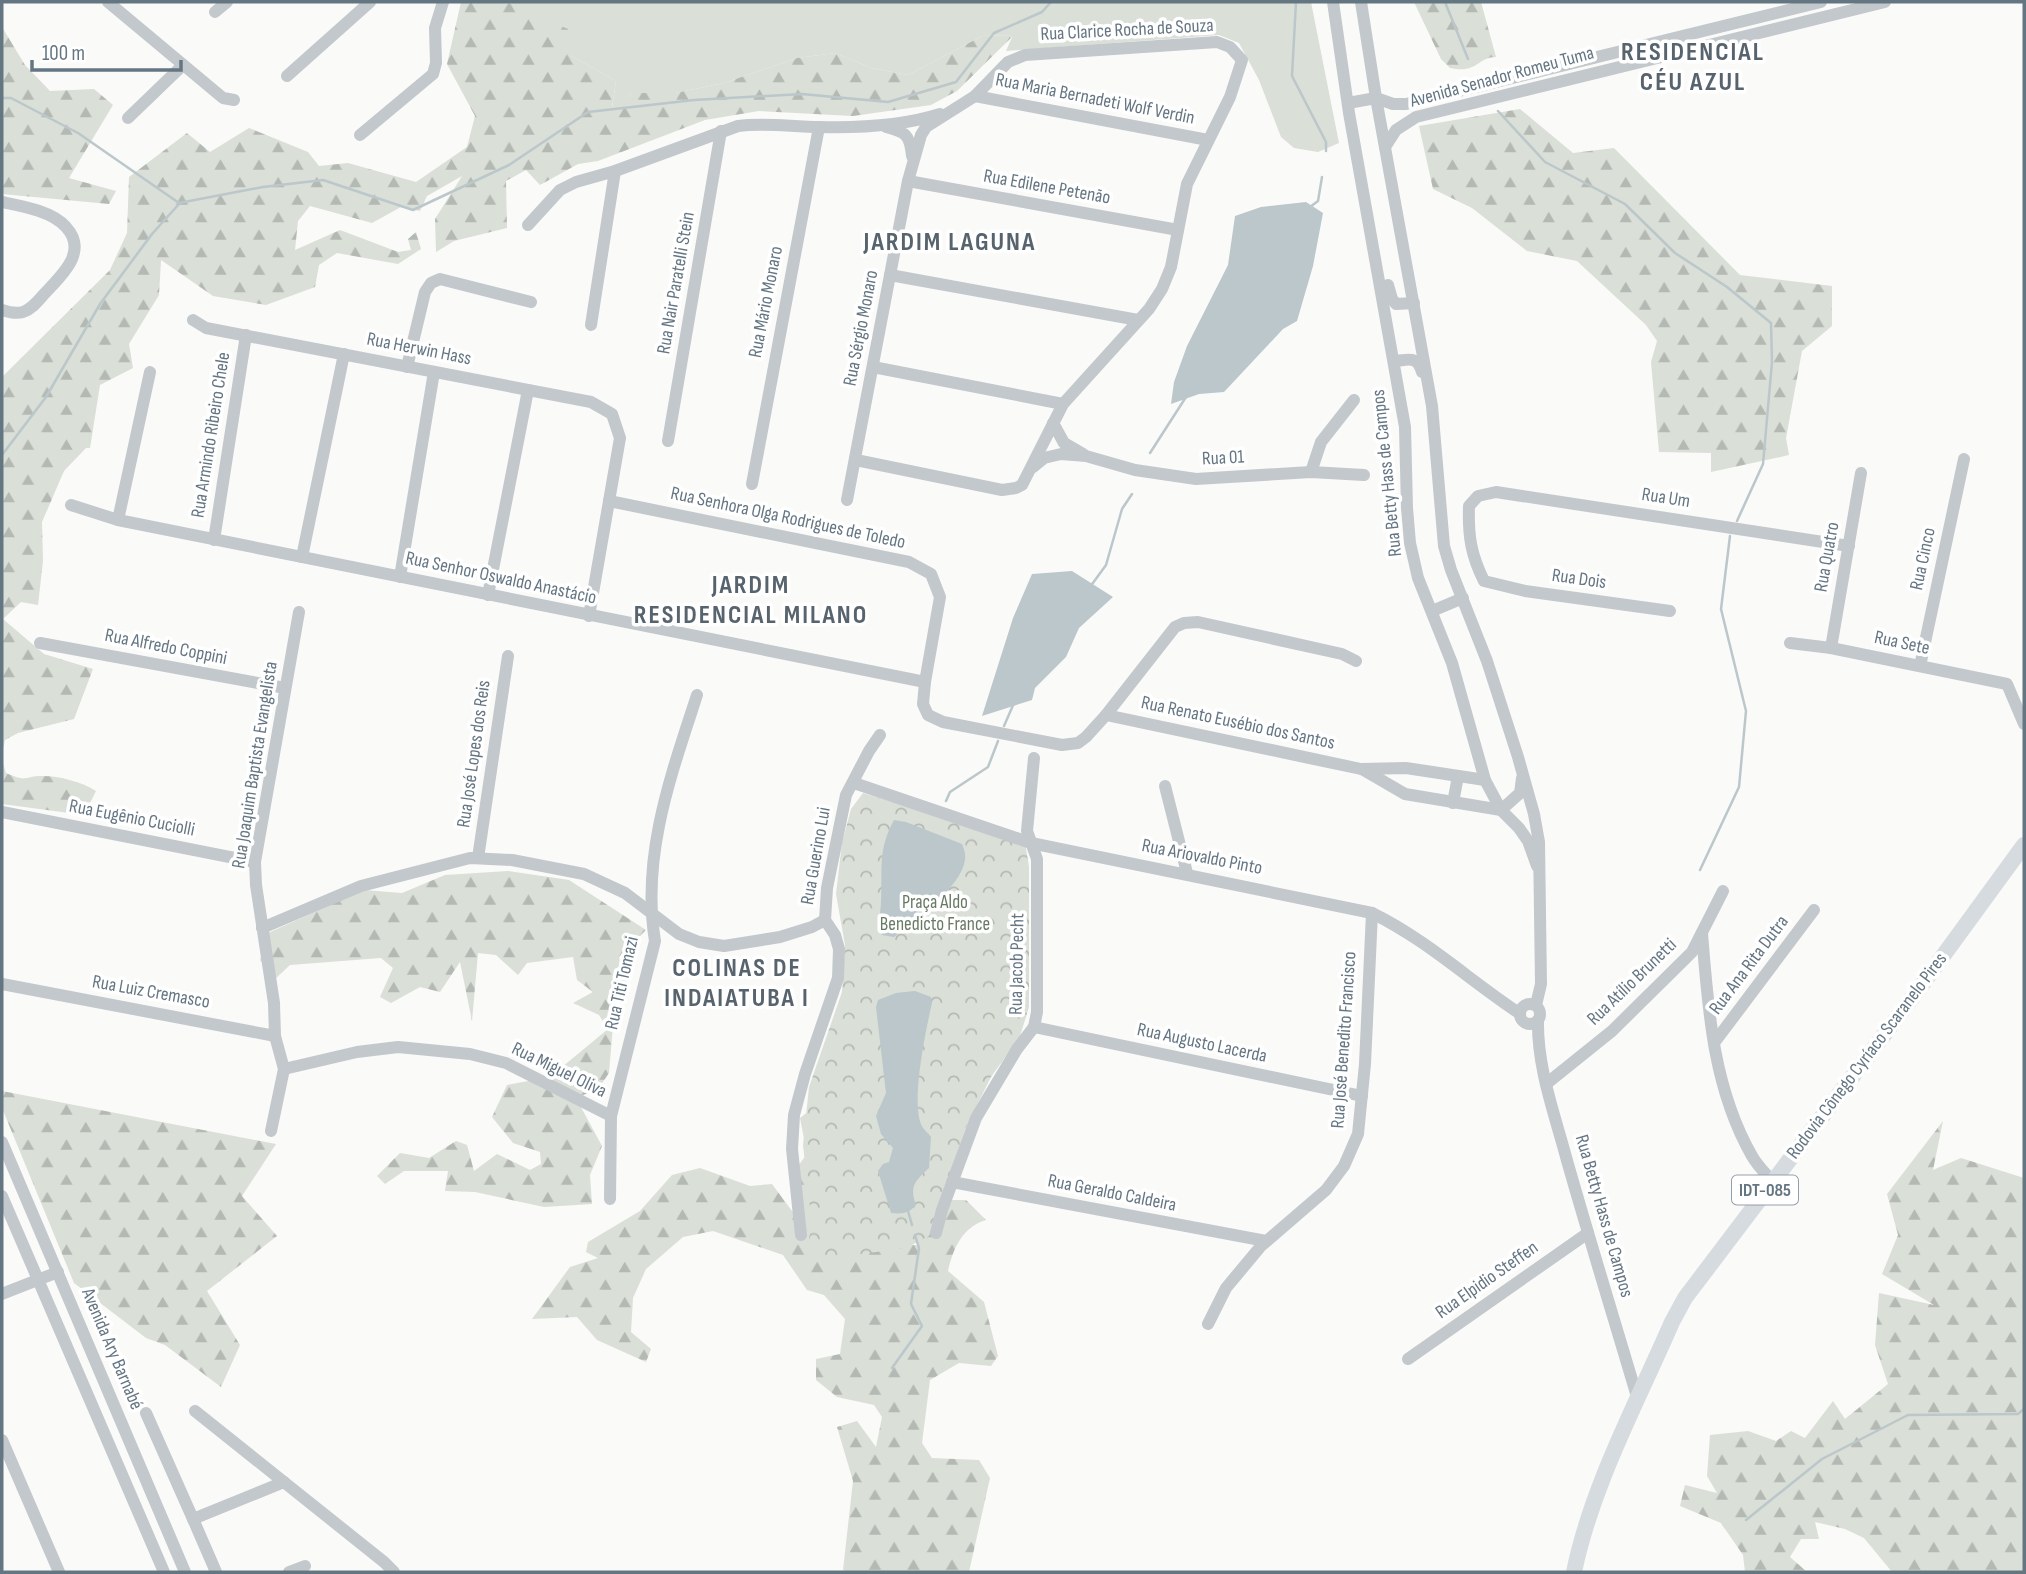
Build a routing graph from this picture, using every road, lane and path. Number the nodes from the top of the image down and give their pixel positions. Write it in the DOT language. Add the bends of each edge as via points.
graph roads {
  1 [pos="108,2"];
  2 [pos="227,2"];
  3 [pos="370,2"];
  4 [pos="443,2"];
  5 [pos="1333,2"];
  6 [pos="1361,2"];
  7 [pos="1821,2"];
  8 [pos="1885,2"];
  9 [pos="215,12"];
  10 [pos="183,65"];
  11 [pos="287,76"];
  12 [pos="975,96"];
  13 [pos="1376,98"];
  14 [pos="234,100"];
  15 [pos="1348,103"];
  16 [pos="954,110"];
  17 [pos="128,118"];
  18 [pos="879,125"];
  19 [pos="819,127"];
  20 [pos="721,131"];
  21 [pos="360,135"];
  22 [pos="1208,140"];
  23 [pos="1385,147"];
  24 [pos="912,164"];
  25 [pos="615,171"];
  26 [pos="908,181"];
  27 [pos="2,202"];
  28 [pos="528,225"];
  29 [pos="1178,230"];
  30 [pos="1372,235"];
  31 [pos="890,275"];
  32 [pos="531,302"];
  33 [pos="1414,303"];
  34 [pos="2,310"];
  35 [pos="193,320"];
  36 [pos="1138,320"];
  37 [pos="591,325"];
  38 [pos="246,335"];
  39 [pos="344,354"];
  40 [pos="1394,361"];
  41 [pos="407,367"];
  42 [pos="873,367"];
  43 [pos="150,372"];
  44 [pos="434,372"];
  45 [pos="528,390"];
  46 [pos="1354,400"];
  47 [pos="1063,404"];
  48 [pos="1432,406"];
  49 [pos="1053,423"];
  50 [pos="668,441"];
  51 [pos="1086,456"];
  52 [pos="1964,459"];
  53 [pos="856,460"];
  54 [pos="1030,469"];
  55 [pos="1311,472"];
  56 [pos="1861,473"];
  57 [pos="1364,475"];
  58 [pos="752,484"];
  59 [pos="847,500"];
  60 [pos="609,501"];
  61 [pos="71,505"];
  62 [pos="118,520"];
  63 [pos="215,540"];
  64 [pos="1849,546"];
  65 [pos="302,557"];
  66 [pos="400,578"];
  67 [pos="1484,581"];
  68 [pos="488,595"];
  69 [pos="1463,598"];
  70 [pos="1432,611"];
  71 [pos="1670,611"];
  72 [pos="299,612"];
  73 [pos="589,616"];
  74 [pos="40,643"];
  75 [pos="1790,643"];
  76 [pos="1831,648"];
  77 [pos="508,656"];
  78 [pos="1356,661"];
  79 [pos="1920,666"];
  80 [pos="925,682"];
  81 [pos="285,688"];
  82 [pos="697,695"];
  83 [pos="1106,715"];
  84 [pos="2024,724"];
  85 [pos="880,735"];
  86 [pos="1034,758"];
  87 [pos="1361,769"];
  88 [pos="1523,774"];
  89 [pos="1458,776"];
  90 [pos="1485,780"];
  91 [pos="854,783"];
  92 [pos="1165,786"];
  93 [pos="1453,803"];
  94 [pos="1501,810"];
  95 [pos="2,812"];
  96 [pos="1031,843"];
  97 [pos="2024,845"];
  98 [pos="478,858"];
  99 [pos="255,862"];
  100 [pos="1187,873"];
  101 [pos="1541,876"];
  102 [pos="1723,891"];
  103 [pos="1814,910"];
  104 [pos="650,912"];
  105 [pos="1373,913"];
  106 [pos="825,920"];
  107 [pos="262,929"];
  108 [pos="1702,932"];
  109 [pos="2,984"];
  110 [pos="19,987"];
  111 [pos="2,995"];
  112 [pos="1536,1005"];
  113 [pos="1521,1018"];
  114 [pos="1538,1020"];
  115 [pos="1034,1027"];
  116 [pos="275,1036"];
  117 [pos="1714,1042"];
  118 [pos="1538,1043"];
  119 [pos="284,1069"];
  120 [pos="1546,1084"];
  121 [pos="1362,1097"];
  122 [pos="611,1116"];
  123 [pos="271,1131"];
  124 [pos="2,1142"];
  125 [pos="1772,1181"];
  126 [pos="952,1182"];
  127 [pos="2,1196"];
  128 [pos="610,1199"];
  129 [pos="936,1233"];
  130 [pos="1588,1233"];
  131 [pos="801,1235"];
  132 [pos="1266,1241"];
  133 [pos="58,1272"];
  134 [pos="38,1280"];
  135 [pos="2,1294"];
  136 [pos="1208,1324"];
  137 [pos="1408,1359"];
  138 [pos="1638,1399"];
  139 [pos="195,1411"];
  140 [pos="146,1413"];
  141 [pos="2,1440"];
  142 [pos="284,1482"];
  143 [pos="192,1519"];
  144 [pos="305,1566"];
  145 [pos="59,1572"];
  146 [pos="163,1572"];
  147 [pos="185,1572"];
  148 [pos="216,1572"];
  149 [pos="289,1572"];
  150 [pos="394,1572"];
  151 [pos="1574,1572"];
  1 -- 10 [label="street"];
  2 -- 9 [label="street"];
  3 -- 11 [label="street"];
  4 -- 21 [label="street" via="435,28 433,74"];
  5 -- 15 [label="street, Rua Betty Hass de Campos"];
  6 -- 13 [label="street, Rua Betty Hass de Campos"];
  7 -- 13 [label="street, Avenida Senador Romeu Tuma" via="1406,104"];
  8 -- 23 [label="street, Avenida Senador Romeu Tuma" via="1416,117 1396,130"];
  10 -- 14 [label="street" via="223,97"];
  10 -- 17 [label="street"];
  12 -- 16 [label="street, Rua Clarice Rocha de Souza"];
  12 -- 22 [label="street, Rua Maria Bernadeti Wolf Verdin"];
  12 -- 22 [label="street, Rua Clarice Rocha de Souza" via="1008,62 1025,55 1217,42 1230,47 1242,60"];
  13 -- 15 [label="street, Avenida Senador Romeu Tuma"];
  13 -- 23 [label="street, Rua Betty Hass de Campos"];
  15 -- 30 [label="street, Rua Betty Hass de Campos"];
  16 -- 18 [label="street, Rua Clarice Rocha de Souza"];
  16 -- 24 [label="street, Rua Clarice Rocha de Souza" via="926,127"];
  18 -- 19 [label="street, Rua Clarice Rocha de Souza"];
  18 -- 24 [label="street, Rua Clarice Rocha de Souza" via="907,136"];
  19 -- 20 [label="street, Rua Clarice Rocha de Souza" via="757,123"];
  19 -- 58 [label="street, Rua Mário Monaro"];
  20 -- 25 [label="street, Rua Clarice Rocha de Souza"];
  20 -- 50 [label="street, Rua Nair Paratelli Stein"];
  22 -- 29 [label="street, Rua Clarice Rocha de Souza" via="1187,184"];
  23 -- 33 [label="street, Rua Betty Hass de Campos"];
  24 -- 26 [label="street, Rua Sérgio Monaro"];
  25 -- 28 [label="street, Rua Clarice Rocha de Souza" via="560,190"];
  25 -- 37 [label="street"];
  26 -- 29 [label="street, Rua Edilene Petenão"];
  26 -- 31 [label="street, Rua Sérgio Monaro"];
  27 -- 34 [label="street" via="64,225 75,248 69,268 32,307 20,313"];
  29 -- 36 [label="street, Rua Clarice Rocha de Souza" via="1162,289"];
  30 -- 33 [label="street" via="1392,299 1396,304"];
  30 -- 40 [label="street, Rua Betty Hass de Campos"];
  31 -- 36 [label="street"];
  31 -- 42 [label="street, Rua Sérgio Monaro"];
  32 -- 41 [label="street" via="440,279 425,292"];
  33 -- 48 [label="street, Rua Betty Hass de Campos"];
  35 -- 38 [label="street, Rua Herwin Hass" via="206,328"];
  36 -- 47 [label="street, Rua Clarice Rocha de Souza"];
  38 -- 39 [label="street, Rua Herwin Hass"];
  38 -- 63 [label="street, Rua Armindo Ribeiro Chele"];
  39 -- 41 [label="street, Rua Herwin Hass"];
  39 -- 65 [label="street"];
  40 -- 48 [label="street" via="1419,362"];
  40 -- 70 [label="street, Rua Betty Hass de Campos" via="1405,427 1410,543"];
  41 -- 44 [label="street, Rua Herwin Hass"];
  42 -- 47 [label="street"];
  42 -- 53 [label="street, Rua Sérgio Monaro"];
  43 -- 62 [label="street"];
  44 -- 45 [label="street, Rua Herwin Hass"];
  44 -- 66 [label="street"];
  45 -- 60 [label="street, Rua Herwin Hass" via="591,402 612,414 620,438"];
  45 -- 68 [label="street"];
  46 -- 55 [label="street" via="1321,442"];
  47 -- 49 [label="street, Rua Clarice Rocha de Souza"];
  48 -- 69 [label="street, Rua Betty Hass de Campos" via="1444,546"];
  49 -- 51 [label="street, Rua 01" via="1064,443"];
  49 -- 54 [label="street, Rua Clarice Rocha de Souza"];
  51 -- 54 [label="street, Rua 01" via="1052,456"];
  51 -- 55 [label="street, Rua 01" via="1135,470 1196,479"];
  52 -- 79 [label="street, Rua Cinco"];
  53 -- 54 [label="street, Rua Clarice Rocha de Souza" via="1002,490 1016,488"];
  53 -- 59 [label="street, Rua Sérgio Monaro"];
  55 -- 57 [label="street, Rua 01"];
  56 -- 64 [label="street, Rua Quatro"];
  60 -- 73 [label="street"];
  60 -- 80 [label="street, Rua Senhora Olga Rodrigues de Toledo" via="909,562 931,574 940,597"];
  61 -- 62 [label="street, Rua Senhor Oswaldo Anastácio"];
  62 -- 63 [label="street, Rua Senhor Oswaldo Anastácio"];
  63 -- 65 [label="street, Rua Senhor Oswaldo Anastácio"];
  64 -- 67 [label="street, Rua Um" via="1496,492 1478,496 1469,506 1473,559"];
  64 -- 76 [label="street, Rua Quatro"];
  65 -- 66 [label="street, Rua Senhor Oswaldo Anastácio"];
  66 -- 68 [label="street, Rua Senhor Oswaldo Anastácio"];
  67 -- 71 [label="street, Rua Dois"];
  68 -- 73 [label="street, Rua Senhor Oswaldo Anastácio"];
  69 -- 70 [label="street"];
  69 -- 88 [label="street, Rua Betty Hass de Campos"];
  70 -- 90 [label="street, Rua Betty Hass de Campos" via="1452,663"];
  72 -- 81 [label="street, Rua Joaquim Baptista Evangelista"];
  73 -- 80 [label="street, Rua Senhor Oswaldo Anastácio"];
  74 -- 81 [label="street, Rua Alfredo Coppini"];
  75 -- 76 [label="street, Rua Sete"];
  76 -- 79 [label="street, Rua Sete"];
  77 -- 98 [label="street, Rua José Lopes dos Reis"];
  78 -- 83 [label="street" via="1198,622 1184,623 1175,627"];
  79 -- 84 [label="street, Rua Sete" via="2007,684"];
  80 -- 83 [label="street, Rua Senhora Olga Rodrigues de Toledo" via="925,711 935,720 1062,745 1078,743"];
  81 -- 99 [label="street, Rua Joaquim Baptista Evangelista"];
  82 -- 104 [label="street, Rua Titi Tomazi" via="654,844"];
  83 -- 87 [label="street, Rua Renato Eusébio dos Santos"];
  85 -- 91 [label="street, Rua Guerino Lui"];
  86 -- 96 [label="street, Rua Jacob Pecht" via="1027,831"];
  87 -- 89 [label="street, Rua Renato Eusébio dos Santos" via="1406,768"];
  87 -- 93 [label="street, Rua Renato Eusébio dos Santos" via="1405,794"];
  88 -- 94 [label="street" via="1520,793"];
  88 -- 101 [label="street, Rua Betty Hass de Campos" via="1539,842"];
  89 -- 90 [label="street, Rua Renato Eusébio dos Santos"];
  89 -- 93 [label="street"];
  90 -- 94 [label="street, Rua Betty Hass de Campos"];
  91 -- 96 [label="street, Rua Ariovaldo Pinto"];
  91 -- 106 [label="street, Rua Guerino Lui" via="846,795 835,844"];
  92 -- 100 [label="street"];
  93 -- 94 [label="street, Rua Renato Eusébio dos Santos"];
  94 -- 101 [label="street, Rua Betty Hass de Campos" via="1528,841"];
  95 -- 99 [label="street, Rua Eugênio Cuciolli"];
  96 -- 100 [label="street, Rua Ariovaldo Pinto"];
  96 -- 115 [label="street, Rua Jacob Pecht" via="1037,859"];
  97 -- 125 [label="main road, Rodovia Cônego Cyríaco Scaranelo Pires / IDT-085"];
  98 -- 104 [label="street" via="584,874 625,893"];
  98 -- 107 [label="street" via="360,886"];
  99 -- 107 [label="street, Rua Joaquim Baptista Evangelista"];
  100 -- 105 [label="street, Rua Ariovaldo Pinto"];
  101 -- 112 [label="street, Rua Betty Hass de Campos" via="1541,984"];
  102 -- 108 [label="street, Rua Atílio Brunetti"];
  103 -- 117 [label="street, Rua Ana Rita Dutra"];
  104 -- 106 [label="street" via="679,934 724,946 780,937"];
  104 -- 122 [label="street, Rua Titi Tomazi" via="655,941"];
  105 -- 113 [label="street, Rua Ariovaldo Pinto" via="1433,948"];
  105 -- 121 [label="street, Rua José Benedito Francisco"];
  106 -- 131 [label="street, Rua Guerino Lui" via="839,948 838,978 794,1115 792,1149"];
  107 -- 116 [label="street, Rua Joaquim Baptista Evangelista"];
  108 -- 117 [label="street"];
  108 -- 120 [label="street, Rua Atílio Brunetti" via="1692,952 1612,1031"];
  109 -- 110 [label="street, Rua Luiz Cremasco"];
  110 -- 111 [label="street"];
  110 -- 116 [label="street, Rua Luiz Cremasco"];
  112 -- 113 [label="street" via="1522,1007"];
  112 -- 114 [label="street"];
  113 -- 114 [label="street" via="1530,1024"];
  113 -- 118 [label="street, Rua Betty Hass de Campos"];
  114 -- 118 [label="street, Rua Betty Hass de Campos"];
  115 -- 121 [label="street, Rua Augusto Lacerda"];
  115 -- 126 [label="street, Rua Jacob Pecht" via="976,1118"];
  116 -- 119 [label="street, Rua Joaquim Baptista Evangelista"];
  117 -- 125 [label="street" via="1726,1098 1752,1157"];
  118 -- 120 [label="street, Rua Betty Hass de Campos"];
  119 -- 122 [label="street, Rua Miguel Oliva" via="398,1047 470,1054 506,1063"];
  119 -- 123 [label="street, Rua Joaquim Baptista Evangelista"];
  120 -- 130 [label="street, Rua Betty Hass de Campos"];
  121 -- 132 [label="street, Rua José Benedito Francisco" via="1358,1134 1344,1166 1326,1190"];
  122 -- 128 [label="street, Rua Titi Tomazi"];
  124 -- 133 [label="street, Avenida Ary Barnabé"];
  125 -- 138 [label="main road, Rodovia Cônego Cyríaco Scaranelo Pires / IDT-085" via="1685,1298"];
  126 -- 129 [label="street, Rua Jacob Pecht"];
  126 -- 132 [label="street, Rua Geraldo Caldeira"];
  127 -- 134 [label="street"];
  130 -- 137 [label="street, Rua Elpidio Steffen"];
  130 -- 138 [label="street, Rua Betty Hass de Campos"];
  132 -- 136 [label="street, Rua José Benedito Francisco" via="1226,1287"];
  133 -- 134 [label="street"];
  133 -- 147 [label="street, Avenida Ary Barnabé"];
  134 -- 135 [label="street"];
  134 -- 146 [label="street"];
  138 -- 151 [label="main road, Rodovia Cônego Cyríaco Scaranelo Pires / IDT-085" via="1599,1489"];
  139 -- 142 [label="street"];
  140 -- 143 [label="street"];
  141 -- 145 [label="street"];
  142 -- 143 [label="street"];
  142 -- 150 [label="street"];
  143 -- 148 [label="street"];
  144 -- 149 [label="street"];
}
